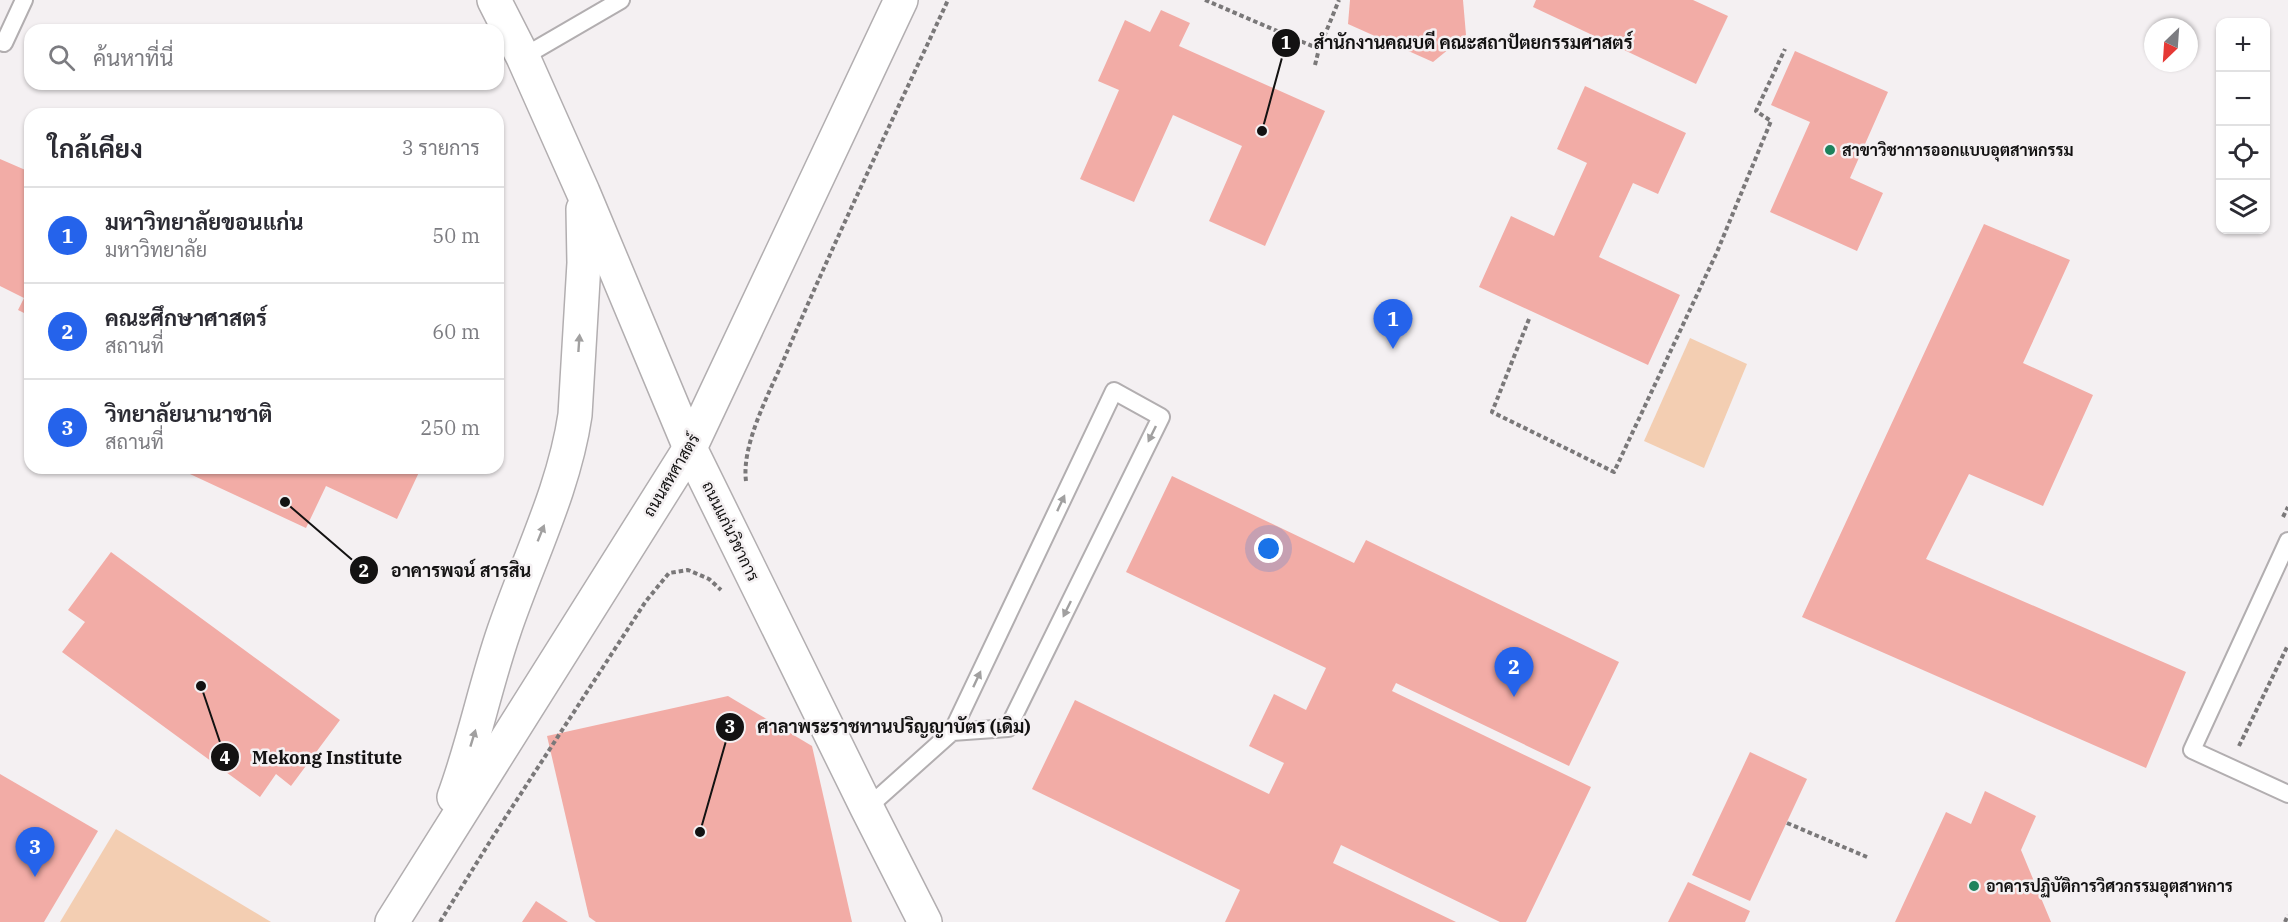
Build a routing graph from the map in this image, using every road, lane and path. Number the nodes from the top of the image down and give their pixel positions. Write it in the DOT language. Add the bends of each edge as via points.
graph roads {
  1 [pos="24,0"];
  2 [pos="494,0"];
  3 [pos="621,0"];
  4 [pos="901,0"];
  5 [pos="948,0"];
  6 [pos="1205,0"];
  7 [pos="1339,0"];
  8 [pos="4,43"];
  9 [pos="1319,49"];
  10 [pos="1785,49"];
  11 [pos="523,57"];
  12 [pos="1315,65"];
  13 [pos="583,192"];
  14 [pos="1529,319"];
  15 [pos="690,448"];
  16 [pos="746,484"];
  17 [pos="2288,541"];
  18 [pos="727,596"];
  19 [pos="2288,645"];
  20 [pos="952,732"];
  21 [pos="2249,751"];
  22 [pos="2288,794"];
  23 [pos="867,808"];
  24 [pos="1787,823"];
  25 [pos="434,853"];
  26 [pos="1867,856"];
  27 [pos="2288,915"];
  28 [pos="392,922"];
  29 [pos="440,922"];
  30 [pos="925,922"];
  31 [pos="2285,922"];
  1 -- 8 [label="lane"];
  2 -- 11 [label="street, ถนนแก่นวิชาการ"];
  3 -- 11 [label="lane"];
  4 -- 15 [label="street, ถนนสหศาสตร์"];
  5 -- 16 [label="path" via="821,272 752,437 744,468"];
  6 -- 9 [label="path"];
  7 -- 9 [label="path"];
  9 -- 12 [label="path"];
  10 -- 14 [label="path" via="1756,111 1771,121 1717,252 1614,472 1492,412"];
  11 -- 13 [label="street, ถนนแก่นวิชาการ"];
  13 -- 15 [label="street, ถนนแก่นวิชาการ"];
  25 -- 13 [label="street, one-way" via="463,773 493,662 572,439 584,263"];
  15 -- 23 [label="street, ถนนแก่นวิชาการ"];
  15 -- 25 [label="street, ถนนสหศาสตร์"];
  17 -- 22 [label="lane" via="2192,750"];
  18 -- 29 [label="path" via="709,579 688,570 669,573 640,611"];
  19 -- 21 [label="path" via="2239,746"];
  20 -- 20 [label="lane, one-way" via="1114,392 1161,417 1008,728"];
  20 -- 23 [label="lane"];
  23 -- 30 [label="street, ถนนแก่นวิชาการ"];
  24 -- 26 [label="path"];
  25 -- 28 [label="street, ถนนสหศาสตร์"];
  27 -- 31 [label="path"];
}
